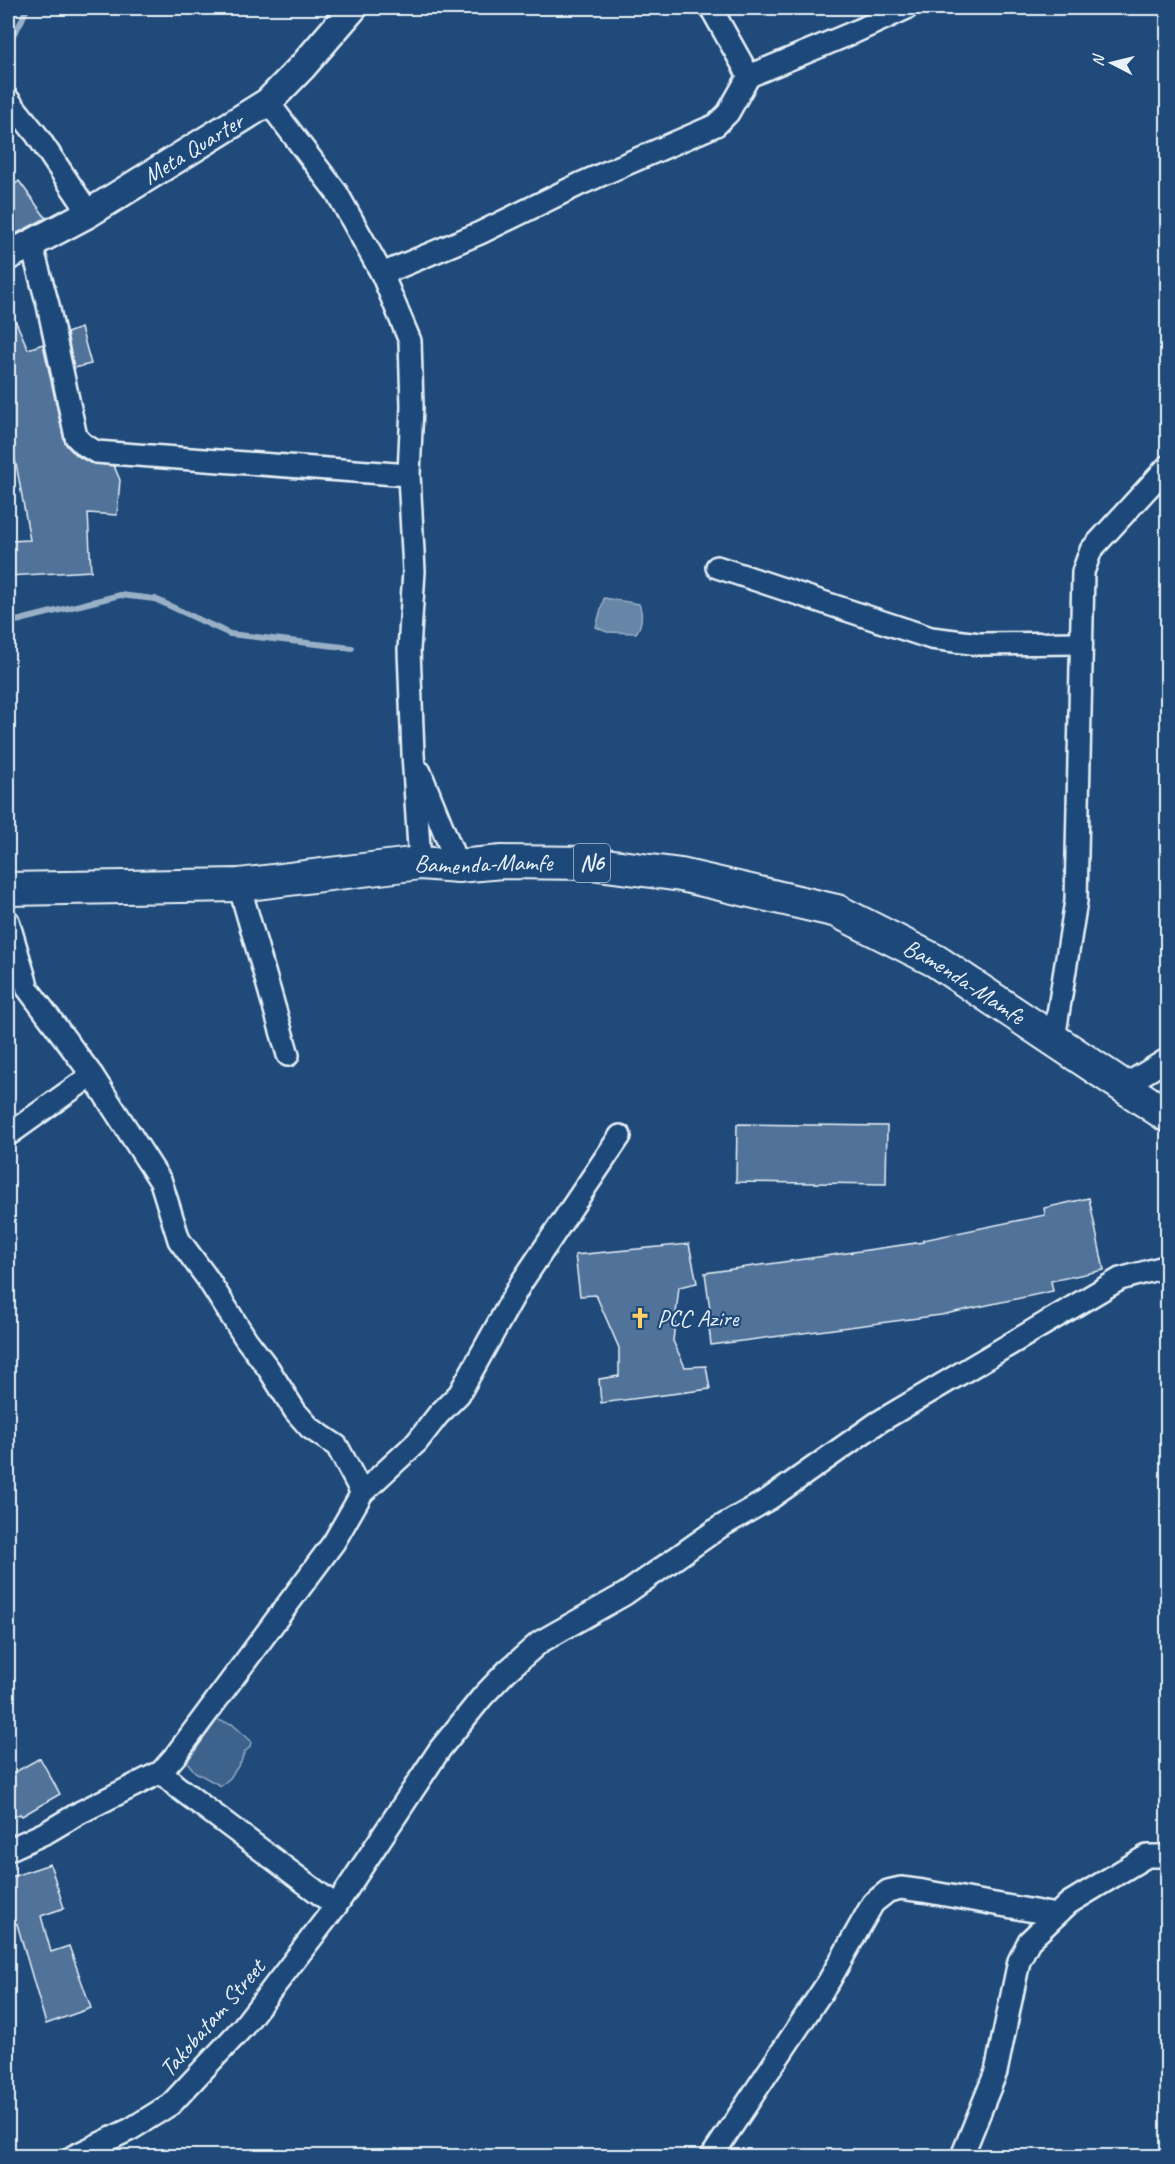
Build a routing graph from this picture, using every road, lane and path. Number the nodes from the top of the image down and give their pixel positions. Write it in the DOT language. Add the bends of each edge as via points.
graph roads {
  1 [pos="353,8"];
  2 [pos="711,8"];
  3 [pos="906,8"];
  4 [pos="749,76"];
  5 [pos="8,99"];
  6 [pos="267,102"];
  7 [pos="89,213"];
  8 [pos="31,243"];
  9 [pos="8,256"];
  10 [pos="382,274"];
  11 [pos="1167,466"];
  12 [pos="409,475"];
  13 [pos="717,567"];
  14 [pos="1080,644"];
  15 [pos="413,754"];
  16 [pos="420,863"];
  17 [pos="458,866"];
  18 [pos="239,885"];
  19 [pos="8,889"];
  20 [pos="8,921"];
  21 [pos="1054,1039"];
  22 [pos="288,1055"];
  23 [pos="1167,1059"];
  24 [pos="92,1075"];
  25 [pos="1128,1084"];
  26 [pos="1167,1116"];
  27 [pos="8,1135"];
  28 [pos="620,1136"];
  29 [pos="1167,1266"];
  30 [pos="362,1493"];
  31 [pos="161,1772"];
  32 [pos="8,1850"];
  33 [pos="1167,1856"];
  34 [pos="336,1906"];
  35 [pos="1056,1915"];
  36 [pos="74,2157"];
  37 [pos="712,2157"];
  38 [pos="962,2157"];
  1 -- 6 [label="main road, Meta Quarter"];
  2 -- 4 [label="street"];
  3 -- 4 [label="street"];
  4 -- 10 [label="street" via="716,125"];
  5 -- 7 [label="street"];
  6 -- 7 [label="main road, Meta Quarter"];
  6 -- 10 [label="street" via="337,193"];
  7 -- 8 [label="main road, Meta Quarter"];
  8 -- 9 [label="main road, Meta Quarter"];
  8 -- 12 [label="street" via="76,437 96,452"];
  10 -- 12 [label="street" via="410,341"];
  11 -- 14 [label="street" via="1091,550 1083,572"];
  12 -- 15 [label="street" via="414,571 409,650"];
  13 -- 14 [label="street" via="931,638 979,644"];
  14 -- 21 [label="street" via="1076,901"];
  15 -- 16 [label="street"];
  15 -- 17 [label="street"];
  16 -- 17 [label="highway, Bamenda-Mamfe / N6"];
  16 -- 18 [label="highway, Bamenda-Mamfe / N6"];
  17 -- 21 [label="highway, Bamenda-Mamfe / N6" via="591,862 681,874 837,911 936,961"];
  18 -- 19 [label="highway, Bamenda-Mamfe / N6"];
  18 -- 22 [label="street"];
  20 -- 24 [label="street" via="28,989"];
  21 -- 25 [label="highway, Bamenda-Mamfe / N6"];
  23 -- 25 [label="street"];
  24 -- 27 [label="street"];
  24 -- 30 [label="street" via="161,1182 179,1240 295,1411 310,1428 337,1446"];
  25 -- 26 [label="highway, Bamenda-Mamfe / N6"];
  28 -- 30 [label="street" via="521,1283 459,1394 417,1442"];
  29 -- 34 [label="street, Takobatam Street" via="1120,1279 877,1423 625,1594 540,1642 483,1696 440,1749"];
  30 -- 31 [label="street" via="334,1542"];
  31 -- 32 [label="street"];
  31 -- 34 [label="street"];
  33 -- 35 [label="street" via="1147,1856"];
  34 -- 36 [label="street, Takobatam Street" via="243,2027 171,2104 131,2130"];
  35 -- 37 [label="street" via="923,1891 888,1891 873,1903 829,1981"];
  35 -- 38 [label="street" via="1029,1941 1019,1960 996,2072"];
}
